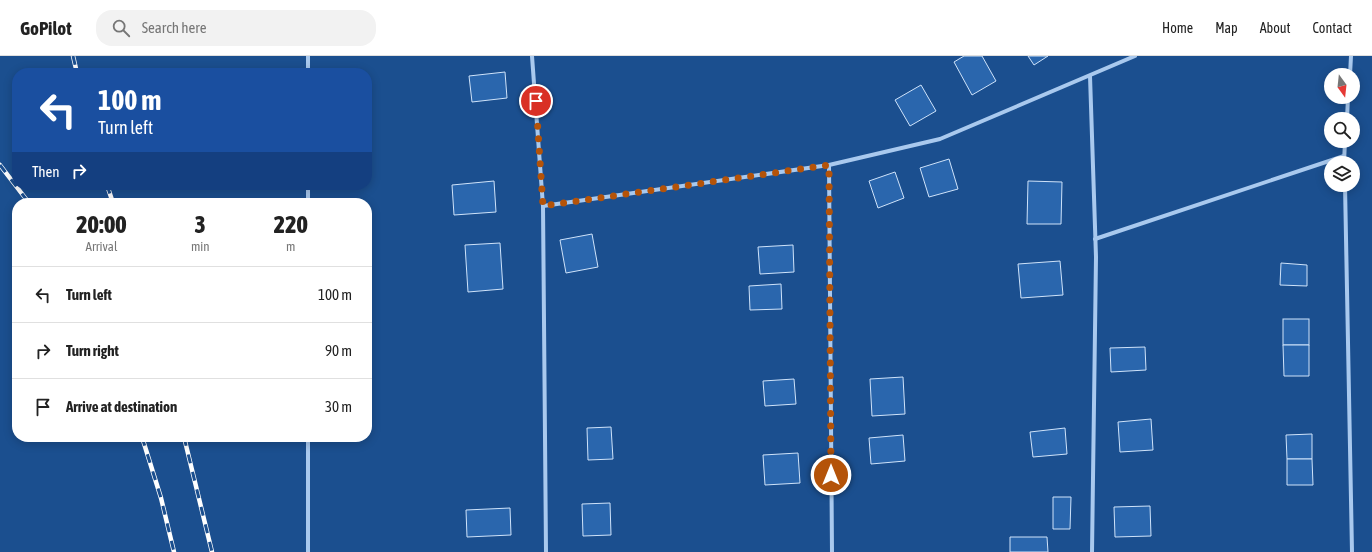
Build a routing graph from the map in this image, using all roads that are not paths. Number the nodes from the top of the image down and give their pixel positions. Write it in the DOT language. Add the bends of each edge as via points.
graph roads {
  1 [pos="308,56"];
  2 [pos="532,56"];
  3 [pos="1135,56"];
  4 [pos="1351,56"];
  5 [pos="308,68"];
  6 [pos="1350,68"];
  7 [pos="1090,76"];
  8 [pos="1345,148"];
  9 [pos="1344,156"];
  10 [pos="1324,163"];
  11 [pos="829,165"];
  12 [pos="1345,192"];
  13 [pos="543,206"];
  14 [pos="1095,239"];
  15 [pos="308,442"];
  16 [pos="308,552"];
  17 [pos="546,552"];
  18 [pos="832,552"];
  19 [pos="1092,552"];
  20 [pos="1352,552"];
  1 -- 5 [label="street"];
  2 -- 13 [label="street"];
  3 -- 7 [label="street"];
  4 -- 6 [label="street"];
  7 -- 11 [label="street" via="940,139"];
  7 -- 14 [label="street"];
  8 -- 9 [label="street"];
  10 -- 14 [label="street"];
  11 -- 13 [label="street"];
  11 -- 18 [label="street"];
  12 -- 20 [label="street"];
  13 -- 17 [label="street"];
  14 -- 19 [label="street"];
  15 -- 16 [label="street"];
}
